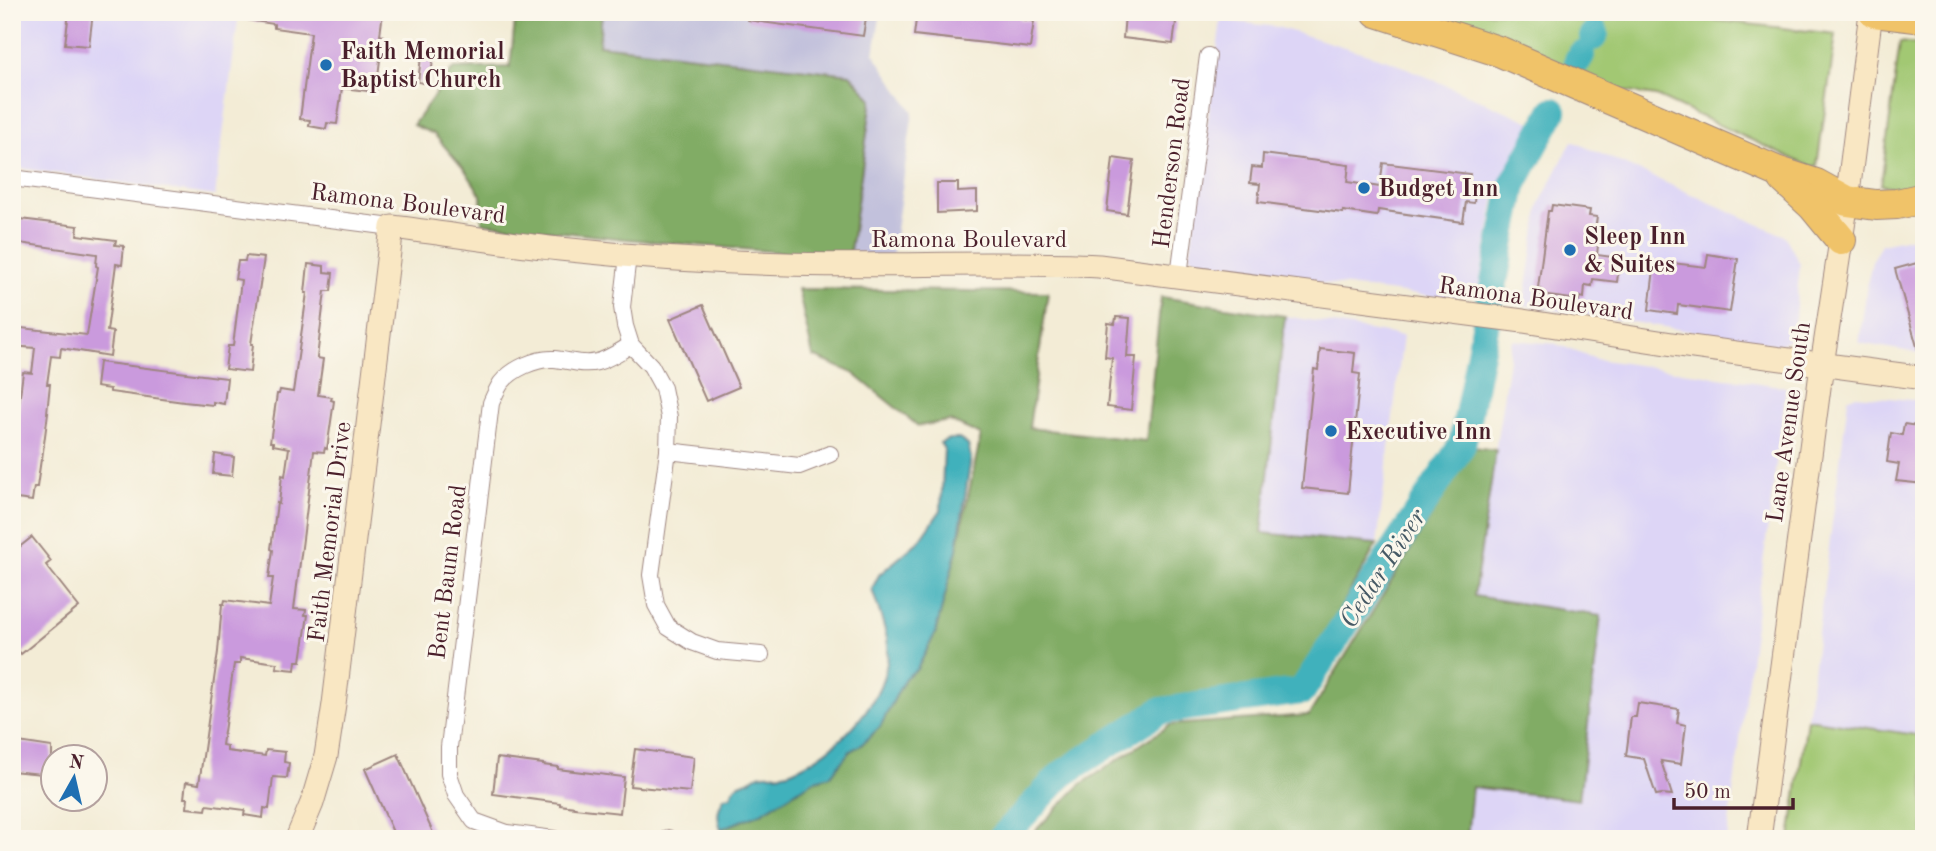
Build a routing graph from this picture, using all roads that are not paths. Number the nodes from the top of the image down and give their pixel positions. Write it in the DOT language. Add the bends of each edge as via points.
graph roads {
  1 [pos="1377,12"];
  2 [pos="1873,12"];
  3 [pos="1924,18"];
  4 [pos="1208,56"];
  5 [pos="1776,171"];
  6 [pos="12,178"];
  7 [pos="1924,198"];
  8 [pos="1847,201"];
  9 [pos="392,227"];
  10 [pos="1841,240"];
  11 [pos="628,256"];
  12 [pos="1179,275"];
  13 [pos="631,345"];
  14 [pos="1822,365"];
  15 [pos="1924,378"];
  16 [pos="668,451"];
  17 [pos="830,454"];
  18 [pos="761,655"];
  19 [pos="297,839"];
  20 [pos="554,839"];
  21 [pos="1759,839"];
  1 -- 5 [label="highway" via="1501,52"];
  2 -- 3 [label="highway"];
  2 -- 8 [label="street, Lane Avenue South"];
  4 -- 12 [label="street, Henderson Road"];
  5 -- 8 [label="highway" via="1816,184"];
  5 -- 10 [label="highway"];
  6 -- 9 [label="street, Ramona Boulevard"];
  7 -- 8 [label="highway" via="1876,205"];
  8 -- 10 [label="street, Lane Avenue South"];
  9 -- 11 [label="street, Ramona Boulevard"];
  9 -- 19 [label="street, Faith Memorial Drive" via="326,756"];
  10 -- 14 [label="street, Lane Avenue South"];
  11 -- 12 [label="street, Ramona Boulevard" via="837,265 1053,264"];
  11 -- 13 [label="street" via="622,307"];
  12 -- 14 [label="street, Ramona Boulevard"];
  13 -- 16 [label="street" via="651,366 663,388 669,416"];
  13 -- 20 [label="street, Bent Baum Road" via="595,363 552,359 519,368 502,382 491,403 449,774 456,795 474,821 507,833"];
  14 -- 15 [label="street, Ramona Boulevard"];
  14 -- 21 [label="street, Lane Avenue South"];
  16 -- 17 [label="street" via="799,466"];
  16 -- 18 [label="street" via="651,575 656,605 668,627 692,642 717,651"];
}
